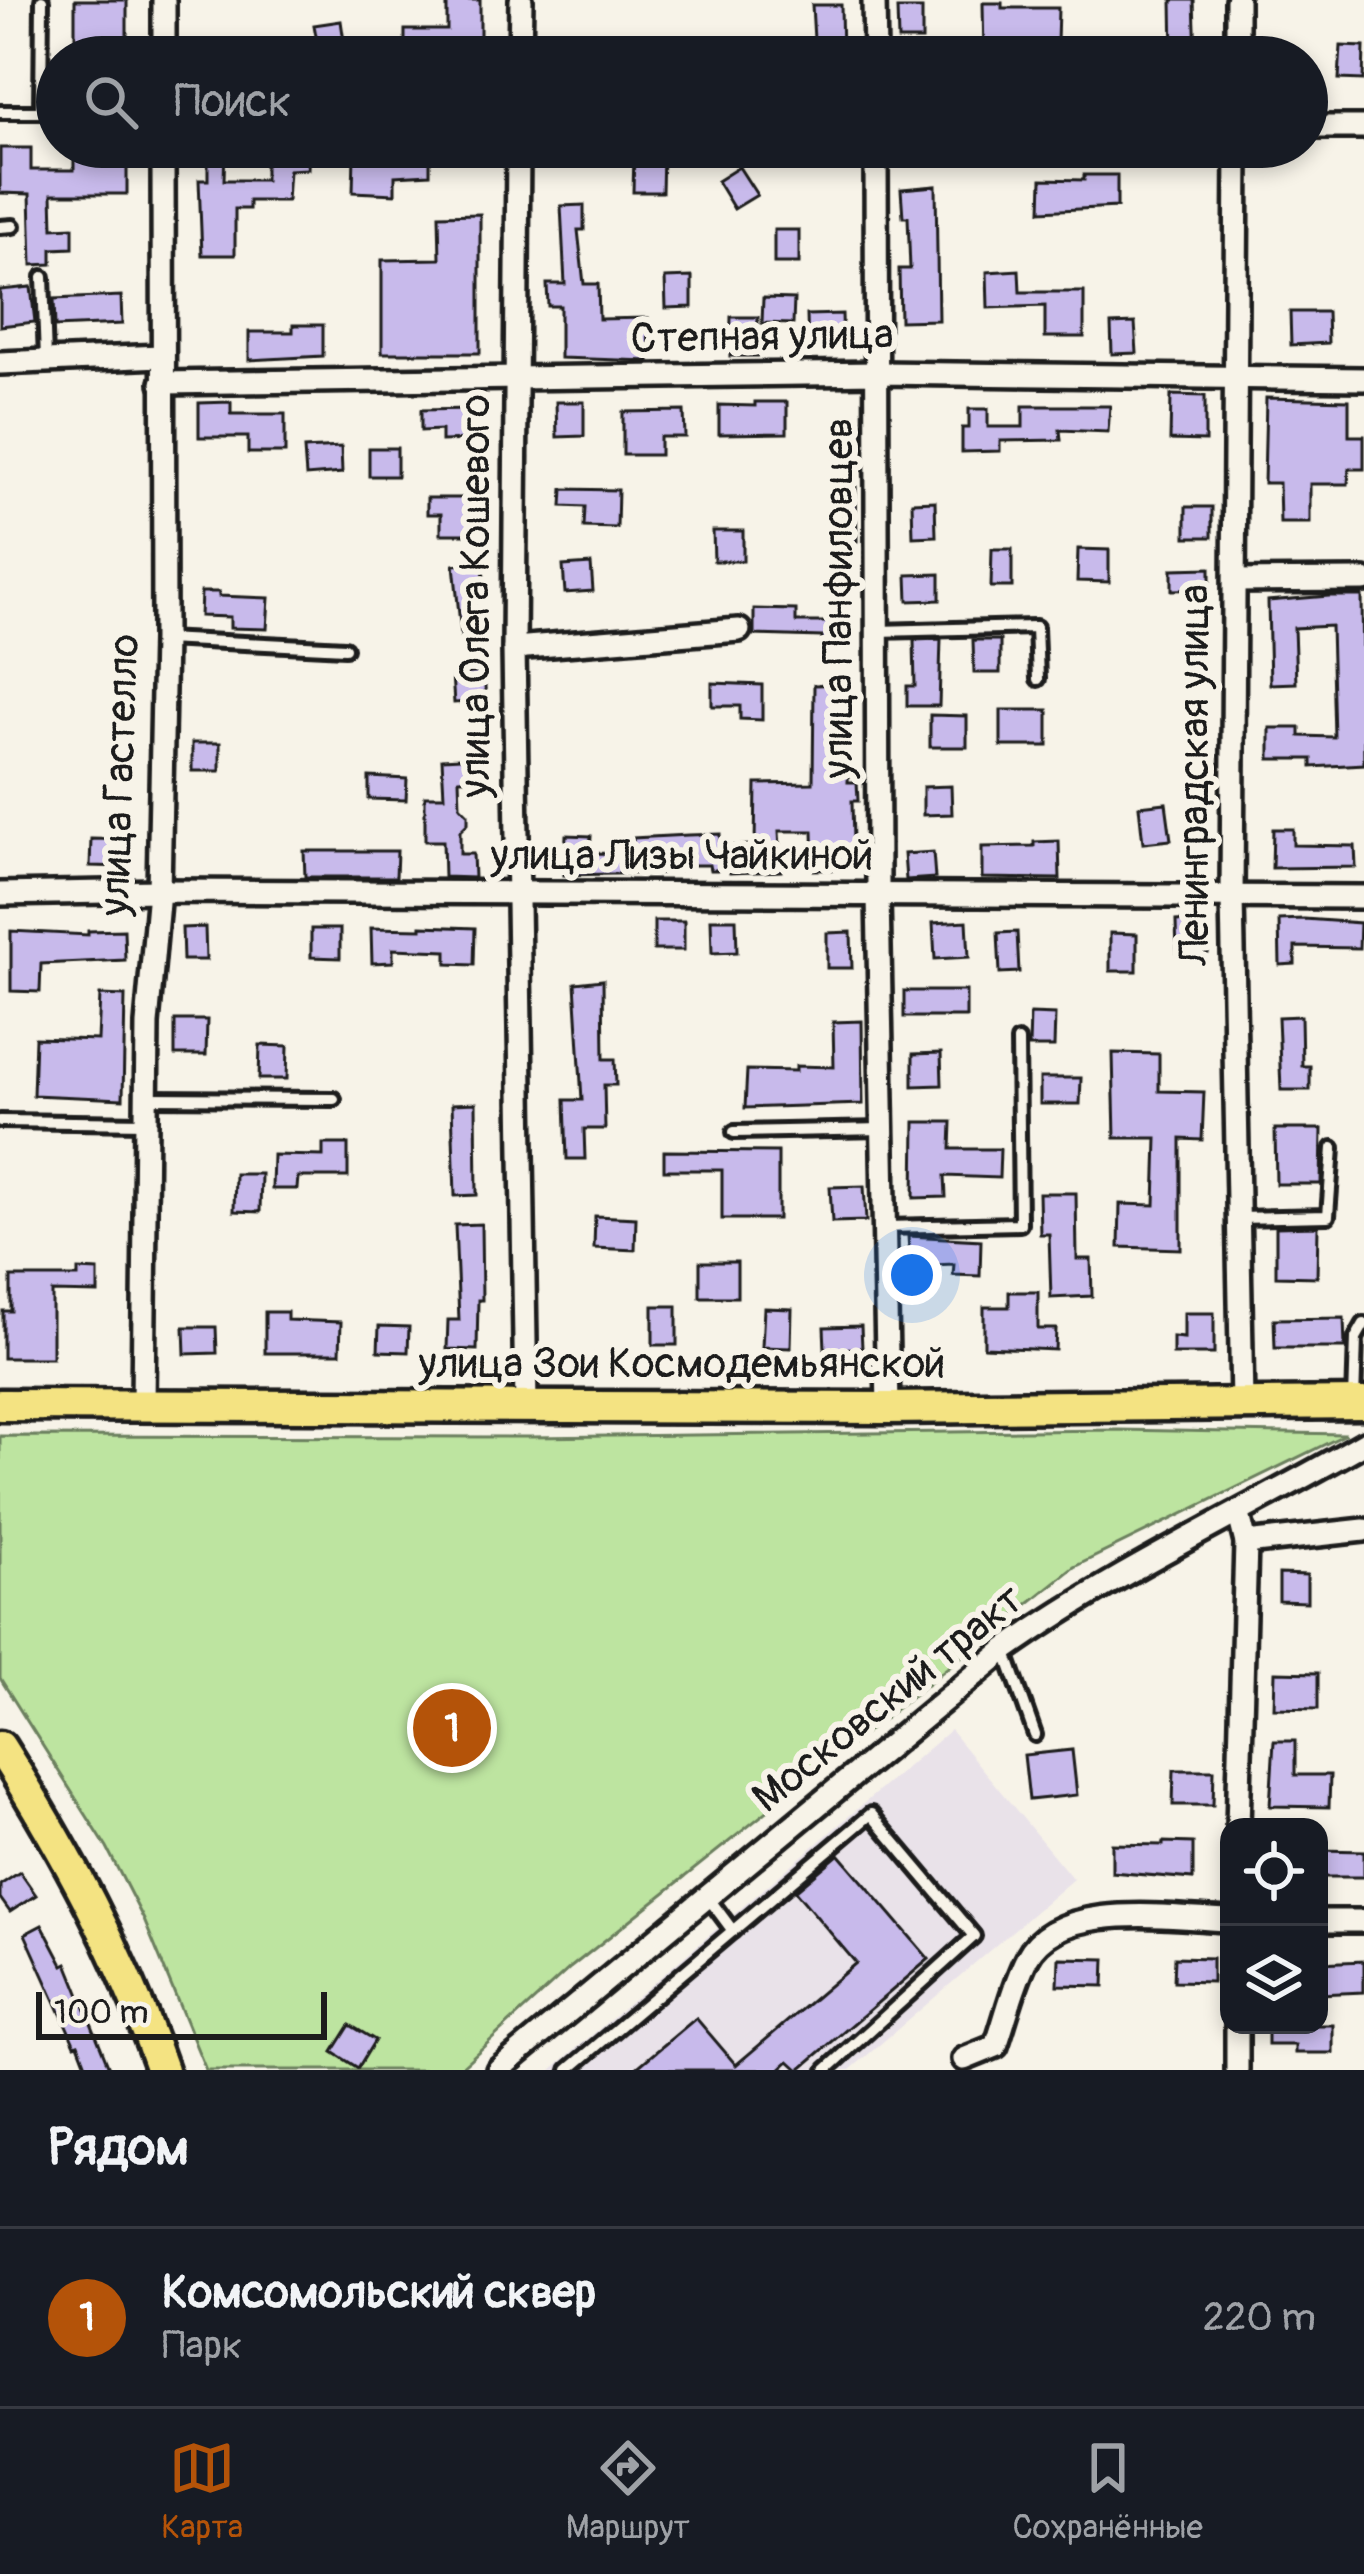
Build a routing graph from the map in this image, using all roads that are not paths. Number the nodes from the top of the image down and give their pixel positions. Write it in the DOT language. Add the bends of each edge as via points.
graph roads {
  1 [pos="43,0"];
  2 [pos="164,0"];
  3 [pos="521,0"];
  4 [pos="874,0"];
  5 [pos="1237,0"];
  6 [pos="42,36"];
  7 [pos="164,36"];
  8 [pos="520,36"];
  9 [pos="874,36"];
  10 [pos="1237,36"];
  11 [pos="0,112"];
  12 [pos="36,112"];
  13 [pos="1328,127"];
  14 [pos="1364,127"];
  15 [pos="163,168"];
  16 [pos="518,168"];
  17 [pos="876,168"];
  18 [pos="1237,168"];
  19 [pos="43,277"];
  20 [pos="161,356"];
  21 [pos="46,359"];
  22 [pos="0,363"];
  23 [pos="879,373"];
  24 [pos="514,379"];
  25 [pos="1236,379"];
  26 [pos="1364,379"];
  27 [pos="162,382"];
  28 [pos="1364,580"];
  29 [pos="1235,581"];
  30 [pos="739,630"];
  31 [pos="877,632"];
  32 [pos="164,638"];
  33 [pos="345,648"];
  34 [pos="514,649"];
  35 [pos="1038,679"];
  36 [pos="159,891"];
  37 [pos="0,894"];
  38 [pos="517,894"];
  39 [pos="878,896"];
  40 [pos="1364,897"];
  41 [pos="1232,898"];
  42 [pos="1018,1041"];
  43 [pos="146,1097"];
  44 [pos="334,1100"];
  45 [pos="0,1121"];
  46 [pos="146,1123"];
  47 [pos="883,1130"];
  48 [pos="734,1132"];
  49 [pos="1333,1148"];
  50 [pos="1238,1218"];
  51 [pos="885,1227"];
  52 [pos="1364,1324"];
  53 [pos="1242,1402"];
  54 [pos="1359,1403"];
  55 [pos="143,1404"];
  56 [pos="0,1405"];
  57 [pos="526,1406"];
  58 [pos="888,1408"];
  59 [pos="1364,1443"];
  60 [pos="1239,1515"];
  61 [pos="1364,1530"];
  62 [pos="1246,1543"];
  63 [pos="1005,1650"];
  64 [pos="1035,1735"];
  65 [pos="0,1747"];
  66 [pos="1238,1818"];
  67 [pos="707,1896"];
  68 [pos="1220,1920"];
  69 [pos="1328,1921"];
  70 [pos="1364,1921"];
  71 [pos="733,1930"];
  72 [pos="1237,2034"];
  73 [pos="964,2059"];
  74 [pos="162,2070"];
  75 [pos="498,2070"];
  76 [pos="568,2070"];
  77 [pos="826,2070"];
  78 [pos="1237,2070"];
  1 -- 6 [label="lane"];
  2 -- 7 [label="street"];
  3 -- 8 [label="street"];
  4 -- 9 [label="street"];
  5 -- 10 [label="street"];
  11 -- 12 [label="lane"];
  13 -- 14 [label="street"];
  15 -- 20 [label="street, улица Гастелло"];
  16 -- 24 [label="street, улица Олега Кошевого"];
  17 -- 23 [label="street, улица Панфиловцев"];
  18 -- 25 [label="street, Ленинградская улица"];
  19 -- 21 [label="lane"];
  20 -- 21 [label="street"];
  20 -- 27 [label="street, улица Гастелло"];
  21 -- 22 [label="street"];
  23 -- 24 [label="street, Степная улица"];
  23 -- 25 [label="street, Степная улица"];
  23 -- 31 [label="street, улица Панфиловцев"];
  24 -- 27 [label="street, Степная улица"];
  24 -- 34 [label="street, улица Олега Кошевого"];
  25 -- 26 [label="street, Степная улица"];
  25 -- 29 [label="street, Ленинградская улица"];
  27 -- 32 [label="street, улица Гастелло"];
  28 -- 29 [label="street"];
  29 -- 41 [label="street, Ленинградская улица"];
  30 -- 34 [label="street"];
  31 -- 35 [label="lane" via="1036,627"];
  31 -- 39 [label="street, улица Панфиловцев"];
  32 -- 33 [label="lane"];
  32 -- 36 [label="street, улица Гастелло"];
  34 -- 38 [label="street, улица Олега Кошевого"];
  36 -- 37 [label="street, улица Лизы Чайкиной"];
  36 -- 38 [label="street, улица Лизы Чайкиной"];
  36 -- 43 [label="street, улица Гастелло"];
  38 -- 39 [label="street, улица Лизы Чайкиной"];
  38 -- 57 [label="street, улица Олега Кошевого"];
  39 -- 41 [label="street, улица Лизы Чайкиной"];
  39 -- 47 [label="street, улица Панфиловцев"];
  40 -- 41 [label="street, улица Лизы Чайкиной"];
  41 -- 50 [label="street, Ленинградская улица"];
  42 -- 51 [label="lane" via="1020,1224"];
  43 -- 44 [label="lane"];
  43 -- 46 [label="street, улица Гастелло"];
  45 -- 46 [label="lane"];
  46 -- 55 [label="street, улица Гастелло"];
  47 -- 48 [label="lane"];
  47 -- 51 [label="street, улица Панфиловцев"];
  49 -- 50 [label="lane" via="1328,1216"];
  50 -- 53 [label="street, Ленинградская улица"];
  51 -- 58 [label="street, улица Панфиловцев"];
  52 -- 54 [label="lane" via="1356,1338"];
  53 -- 54 [label="main road, улица Зои Космодемьянской"];
  53 -- 58 [label="main road, улица Зои Космодемьянской"];
  55 -- 56 [label="main road, улица Зои Космодемьянской"];
  55 -- 57 [label="main road, улица Зои Космодемьянской"];
  57 -- 58 [label="main road, улица Зои Космодемьянской"];
  59 -- 60 [label="street, Московский тракт"];
  60 -- 62 [label="street"];
  60 -- 63 [label="street, Московский тракт" via="1090,1593"];
  61 -- 62 [label="street"];
  62 -- 66 [label="street"];
  63 -- 64 [label="lane"];
  63 -- 67 [label="street, Московский тракт"];
  65 -- 74 [label="main road" via="102,1923"];
  67 -- 71 [label="lane"];
  67 -- 75 [label="street, Московский тракт"];
  68 -- 73 [label="street" via="1089,1917 1057,1929 1029,1954 996,2046"];
  69 -- 70 [label="street"];
  71 -- 76 [label="lane"];
  71 -- 77 [label="lane" via="871,1814 974,1936"];
  72 -- 78 [label="street"];
}
